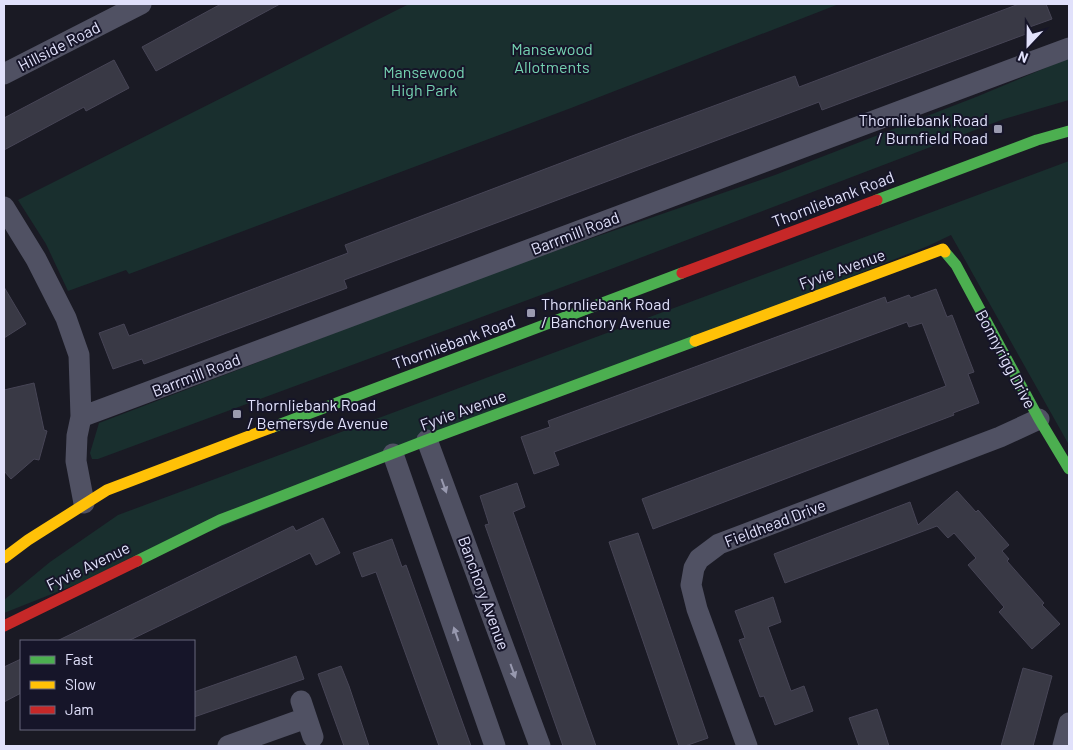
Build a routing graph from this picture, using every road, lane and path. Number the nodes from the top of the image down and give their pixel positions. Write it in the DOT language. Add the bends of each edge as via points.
graph roads {
  1 [pos="141,4"];
  2 [pos="1069,48"];
  3 [pos="4,74"];
  4 [pos="1069,131"];
  5 [pos="4,207"];
  6 [pos="943,249"];
  7 [pos="81,417"];
  8 [pos="1039,419"];
  9 [pos="427,440"];
  10 [pos="393,454"];
  11 [pos="1069,469"];
  12 [pos="84,503"];
  13 [pos="4,558"];
  14 [pos="4,626"];
  15 [pos="307,719"];
  16 [pos="1069,723"];
  17 [pos="228,746"];
  18 [pos="495,746"];
  19 [pos="540,746"];
  20 [pos="747,746"];
  21 [pos="1063,746"];
  1 -- 3 [label="street, Hillside Road"];
  2 -- 7 [label="street, Barrmill Road"];
  4 -- 12 [label="street, Thornliebank Road" via="974,163 398,380 107,490"];
  5 -- 7 [label="street" via="36,259 79,355"];
  6 -- 8 [label="street, Bonnyrigg Drive" via="956,265"];
  6 -- 9 [label="street, Fyvie Avenue"];
  7 -- 12 [label="street" via="76,461"];
  8 -- 11 [label="street, Bonnyrigg Drive"];
  8 -- 20 [label="street, Fieldhead Drive" via="1000,437 719,544 699,559 691,584 697,609"];
  9 -- 10 [label="street, Fyvie Avenue"];
  9 -- 19 [label="street, Banchory Avenue, one-way"];
  10 -- 14 [label="street, Fyvie Avenue" via="220,520"];
  18 -- 10 [label="street, one-way"];
  12 -- 13 [label="street, Thornliebank Road"];
  15 -- 17 [label="street"];
  16 -- 21 [label="street"];
}
